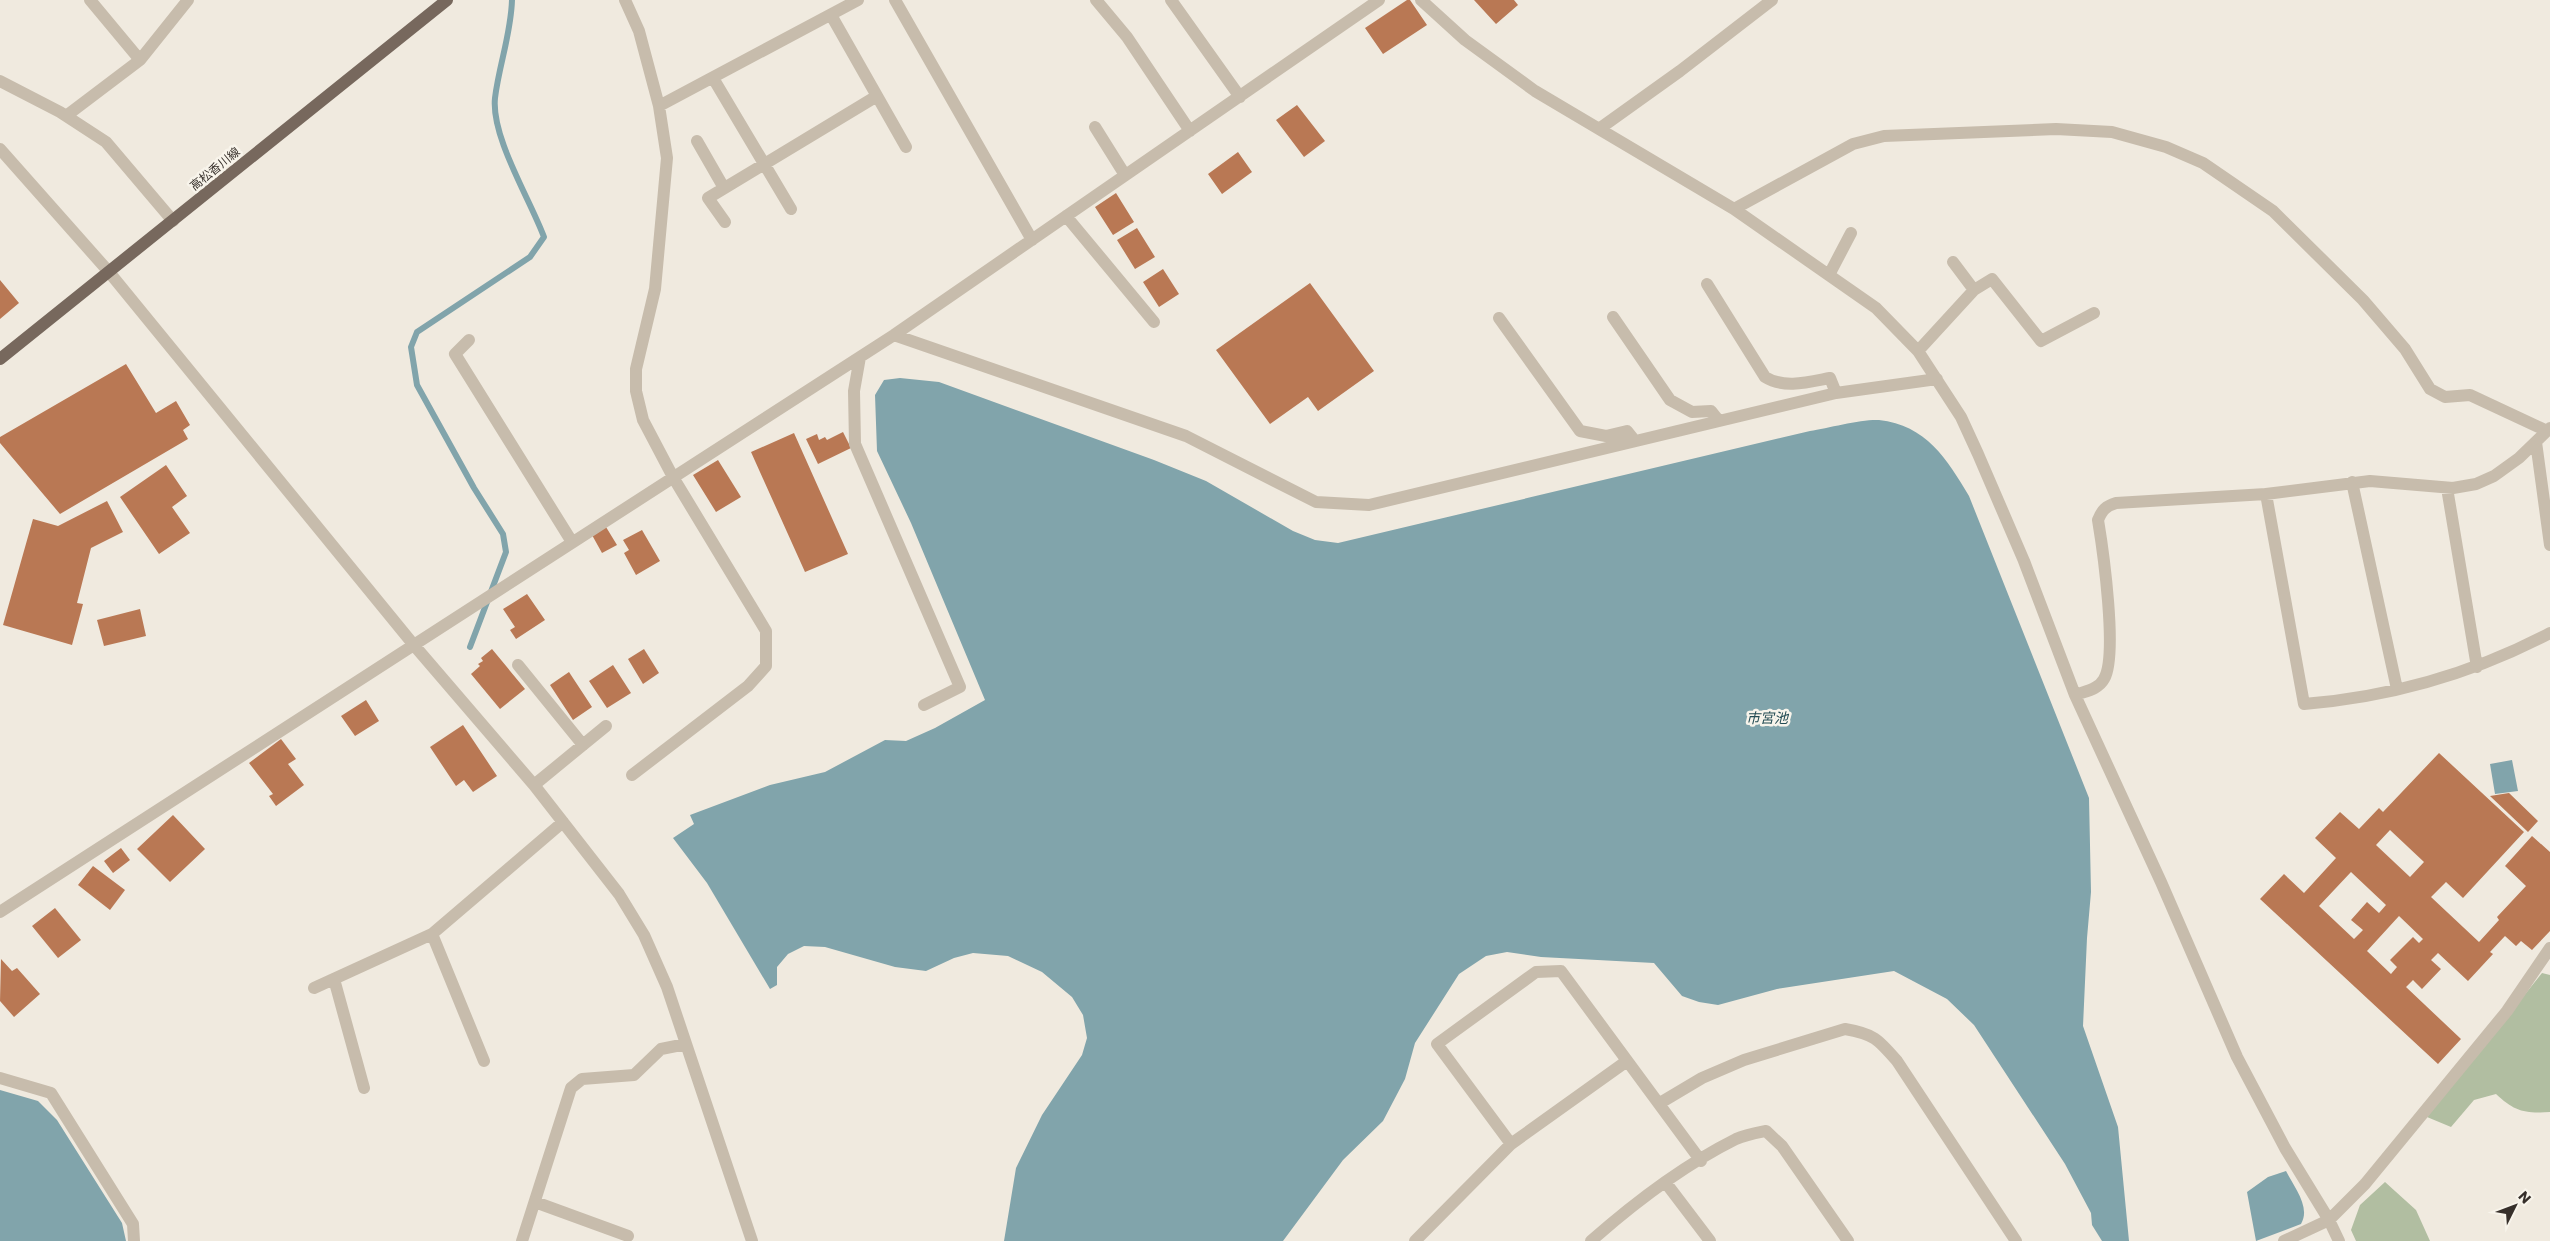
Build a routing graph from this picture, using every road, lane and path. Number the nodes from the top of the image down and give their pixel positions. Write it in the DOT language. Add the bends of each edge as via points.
graph roads {
  1 [pos="90,0"];
  2 [pos="188,0"];
  3 [pos="447,0"];
  4 [pos="624,0"];
  5 [pos="858,0"];
  6 [pos="895,0"];
  7 [pos="1096,0"];
  8 [pos="1171,0"];
  9 [pos="1379,0"];
  10 [pos="1421,0"];
  11 [pos="1772,0"];
  12 [pos="831,15"];
  13 [pos="140,60"];
  14 [pos="713,78"];
  15 [pos="0,81"];
  16 [pos="877,96"];
  17 [pos="1240,96"];
  18 [pos="659,106"];
  19 [pos="66,116"];
  20 [pos="1095,127"];
  21 [pos="1599,129"];
  22 [pos="1190,131"];
  23 [pos="697,141"];
  24 [pos="906,147"];
  25 [pos="0,149"];
  26 [pos="764,163"];
  27 [pos="1125,175"];
  28 [pos="724,188"];
  29 [pos="790,209"];
  30 [pos="1734,209"];
  31 [pos="1066,216"];
  32 [pos="173,221"];
  33 [pos="725,222"];
  34 [pos="1851,233"];
  35 [pos="1032,240"];
  36 [pos="1952,262"];
  37 [pos="109,272"];
  38 [pos="1829,275"];
  39 [pos="1707,284"];
  40 [pos="1974,290"];
  41 [pos="2094,313"];
  42 [pos="1613,317"];
  43 [pos="1500,318"];
  44 [pos="1154,322"];
  45 [pos="894,335"];
  46 [pos="468,340"];
  47 [pos="1918,351"];
  48 [pos="860,357"];
  49 [pos="0,360"];
  50 [pos="1937,379"];
  51 [pos="1836,394"];
  52 [pos="1719,422"];
  53 [pos="2548,429"];
  54 [pos="1635,441"];
  55 [pos="2536,442"];
  56 [pos="673,477"];
  57 [pos="2352,482"];
  58 [pos="2447,488"];
  59 [pos="2266,494"];
  60 [pos="572,542"];
  61 [pos="2550,545"];
  62 [pos="2550,633"];
  63 [pos="413,644"];
  64 [pos="518,665"];
  65 [pos="2477,667"];
  66 [pos="2397,688"];
  67 [pos="2075,695"];
  68 [pos="924,705"];
  69 [pos="606,726"];
  70 [pos="583,745"];
  71 [pos="632,774"];
  72 [pos="534,785"];
  73 [pos="564,822"];
  74 [pos="0,912"];
  75 [pos="432,934"];
  76 [pos="2550,948"];
  77 [pos="334,979"];
  78 [pos="314,988"];
  79 [pos="686,1044"];
  80 [pos="1627,1061"];
  81 [pos="484,1062"];
  82 [pos="0,1078"];
  83 [pos="364,1088"];
  84 [pos="1660,1103"];
  85 [pos="1511,1144"];
  86 [pos="1701,1161"];
  87 [pos="1666,1183"];
  88 [pos="535,1202"];
  89 [pos="2329,1220"];
  90 [pos="628,1236"];
  91 [pos="134,1241"];
  92 [pos="522,1241"];
  93 [pos="752,1241"];
  94 [pos="1415,1241"];
  95 [pos="1591,1241"];
  96 [pos="1710,1241"];
  97 [pos="1848,1241"];
  98 [pos="2016,1241"];
  99 [pos="2284,1241"];
  100 [pos="2339,1241"];
  1 -- 13 [label="street"];
  2 -- 13 [label="street"];
  3 -- 32 [label="main road, 高松香川線"];
  4 -- 18 [label="street" via="639,31"];
  5 -- 12 [label="street"];
  6 -- 35 [label="street"];
  7 -- 22 [label="street" via="1127,37"];
  8 -- 17 [label="street"];
  9 -- 17 [label="street"];
  10 -- 21 [label="street" via="1465,40 1535,91"];
  11 -- 21 [label="street" via="1680,72"];
  12 -- 14 [label="street"];
  12 -- 16 [label="street"];
  13 -- 19 [label="street"];
  14 -- 18 [label="street"];
  14 -- 26 [label="street"];
  15 -- 19 [label="street"];
  16 -- 24 [label="street"];
  16 -- 26 [label="street"];
  17 -- 22 [label="street"];
  18 -- 56 [label="street" via="667,158 655,289 636,369 636,391 643,420"];
  19 -- 32 [label="street" via="106,142"];
  20 -- 27 [label="street"];
  21 -- 30 [label="street"];
  22 -- 27 [label="street"];
  23 -- 28 [label="street"];
  25 -- 37 [label="street"];
  26 -- 28 [label="street"];
  26 -- 29 [label="street"];
  27 -- 31 [label="street"];
  28 -- 33 [label="street" via="708,198"];
  30 -- 38 [label="street"];
  30 -- 53 [label="street" via="1853,144 1884,136 2056,129 2112,132 2166,147 2203,163 2273,211 2364,300 2405,349 2430,389 2445,397 2470,395"];
  31 -- 35 [label="street"];
  31 -- 44 [label="street"];
  32 -- 37 [label="main road, 高松香川線"];
  34 -- 38 [label="street"];
  35 -- 45 [label="street"];
  36 -- 40 [label="street"];
  37 -- 49 [label="main road, 高松香川線"];
  37 -- 63 [label="street"];
  38 -- 47 [label="street" via="1876,308"];
  39 -- 51 [label="street" via="1764,377 1775,383 1830,378"];
  40 -- 41 [label="street" via="1992,279 2041,341"];
  40 -- 47 [label="street"];
  42 -- 52 [label="street" via="1670,400 1692,412 1711,411"];
  43 -- 54 [label="street" via="1580,431 1606,436 1627,431"];
  45 -- 48 [label="street"];
  45 -- 54 [label="street" via="1186,436 1316,502 1369,505"];
  46 -- 60 [label="street" via="455,354"];
  47 -- 50 [label="street"];
  48 -- 56 [label="street"];
  48 -- 68 [label="street" via="854,391 855,444 960,687"];
  50 -- 51 [label="street"];
  50 -- 67 [label="street" via="1961,417 1982,463 2024,560"];
  51 -- 52 [label="street"];
  52 -- 54 [label="street"];
  53 -- 55 [label="street"];
  55 -- 58 [label="street" via="2494,476 2476,484"];
  55 -- 61 [label="street"];
  56 -- 60 [label="street"];
  56 -- 71 [label="street" via="766,631 766,666 748,686"];
  57 -- 58 [label="street"];
  57 -- 59 [label="street"];
  57 -- 66 [label="street"];
  58 -- 65 [label="street"];
  59 -- 66 [label="street" via="2304,704 2352,700"];
  59 -- 67 [label="street" via="2116,503 2102,511 2098,520 2108,589 2108,671 2098,687"];
  60 -- 63 [label="street"];
  62 -- 65 [label="street"];
  63 -- 72 [label="street"];
  63 -- 74 [label="street"];
  64 -- 70 [label="street"];
  65 -- 66 [label="street"];
  67 -- 89 [label="street" via="2237,1057 2284,1148"];
  69 -- 70 [label="street"];
  70 -- 72 [label="street"];
  72 -- 73 [label="street"];
  73 -- 75 [label="street"];
  73 -- 79 [label="street" via="619,894 644,935 667,987"];
  75 -- 77 [label="street"];
  75 -- 81 [label="street"];
  76 -- 89 [label="street" via="2506,1011 2365,1184"];
  77 -- 78 [label="street"];
  77 -- 83 [label="street"];
  79 -- 88 [label="street" via="661,1049 634,1075 582,1079 571,1088"];
  79 -- 93 [label="street"];
  80 -- 84 [label="street"];
  80 -- 85 [label="street"];
  80 -- 85 [label="street" via="1561,971 1536,972 1437,1044"];
  82 -- 91 [label="street" via="51,1092 133,1224"];
  84 -- 86 [label="street"];
  84 -- 98 [label="street" via="1702,1078 1744,1060 1845,1029 1869,1035 1878,1039 1897,1061"];
  85 -- 94 [label="street"];
  86 -- 87 [label="street"];
  86 -- 97 [label="street" via="1737,1138 1766,1130 1782,1146"];
  87 -- 95 [label="street" via="1620,1215"];
  87 -- 96 [label="street"];
  88 -- 90 [label="street"];
  88 -- 92 [label="street"];
  89 -- 99 [label="street"];
  89 -- 100 [label="street"];
}
